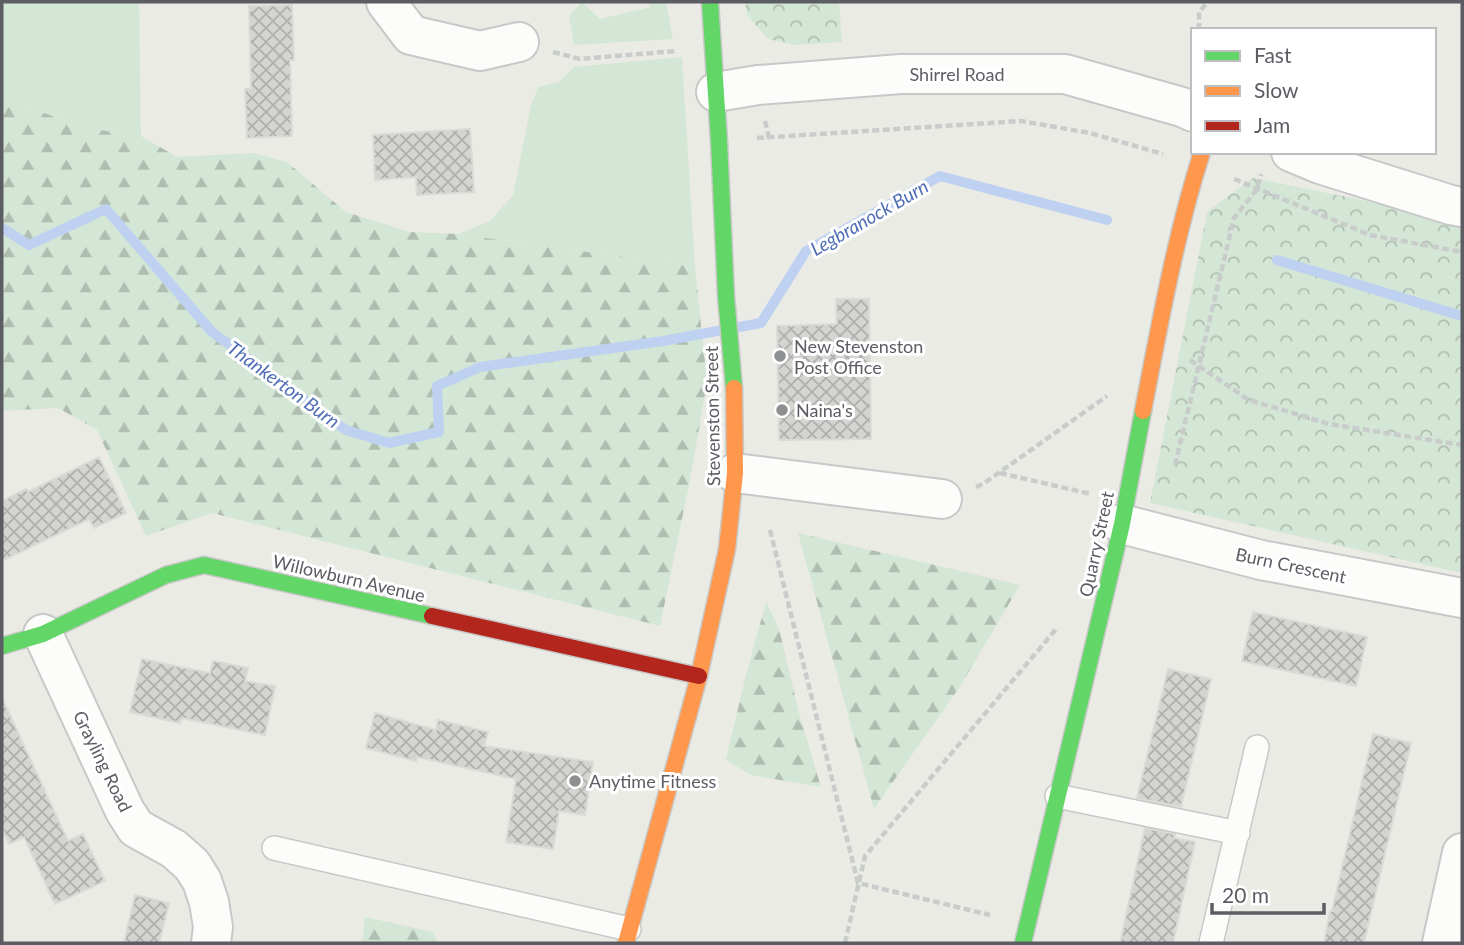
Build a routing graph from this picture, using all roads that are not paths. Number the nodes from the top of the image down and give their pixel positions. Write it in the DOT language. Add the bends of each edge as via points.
graph roads {
  1 [pos="386,2"];
  2 [pos="710,2"];
  3 [pos="519,42"];
  4 [pos="716,92"];
  5 [pos="1191,111"];
  6 [pos="1296,154"];
  7 [pos="1201,158"];
  8 [pos="1462,207"];
  9 [pos="746,474"];
  10 [pos="942,499"];
  11 [pos="1122,524"];
  12 [pos="1462,598"];
  13 [pos="43,634"];
  14 [pos="2,646"];
  15 [pos="699,676"];
  16 [pos="1256,747"];
  17 [pos="1057,796"];
  18 [pos="1237,832"];
  19 [pos="274,848"];
  20 [pos="1462,853"];
  21 [pos="627,936"];
  22 [pos="1448,942"];
  23 [pos="211,943"];
  24 [pos="1023,943"];
  25 [pos="1211,943"];
  1 -- 3 [label="street" via="411,35 480,51"];
  2 -- 4 [label="street, Stevenston Street"];
  4 -- 5 [label="street, Shirrel Road" via="901,74 1065,74"];
  4 -- 9 [label="street, Stevenston Street" via="726,296"];
  6 -- 8 [label="street"];
  7 -- 11 [label="street, Quarry Street" via="1169,274"];
  9 -- 10 [label="street"];
  9 -- 15 [label="street, Stevenston Street"];
  11 -- 12 [label="street, Burn Crescent" via="1261,560"];
  11 -- 17 [label="street, Quarry Street"];
  13 -- 14 [label="street, Willowburn Avenue"];
  13 -- 15 [label="street, Willowburn Avenue" via="166,575 204,565"];
  13 -- 23 [label="street, Grayling Road" via="125,811 136,828 174,849 202,881 213,927"];
  15 -- 21 [label="street, Stevenston Street"];
  16 -- 18 [label="lane"];
  17 -- 18 [label="lane"];
  17 -- 24 [label="street, Quarry Street"];
  18 -- 25 [label="lane"];
  19 -- 21 [label="lane"];
  20 -- 22 [label="street"];
}
